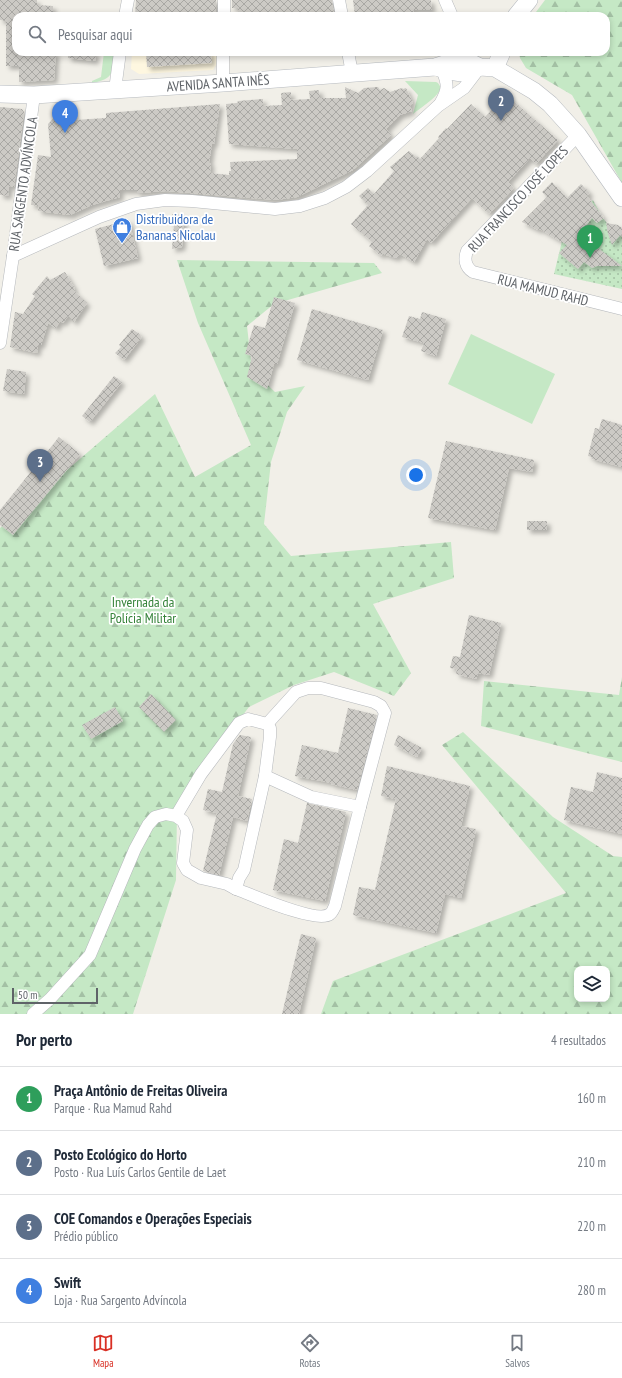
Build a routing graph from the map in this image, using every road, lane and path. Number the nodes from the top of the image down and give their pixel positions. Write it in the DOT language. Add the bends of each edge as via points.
graph roads {
  1 [pos="128,0"];
  2 [pos="224,0"];
  3 [pos="339,0"];
  4 [pos="445,0"];
  5 [pos="529,0"];
  6 [pos="126,12"];
  7 [pos="224,12"];
  8 [pos="341,12"];
  9 [pos="450,12"];
  10 [pos="519,12"];
  11 [pos="119,56"];
  12 [pos="223,56"];
  13 [pos="349,56"];
  14 [pos="462,56"];
  15 [pos="496,56"];
  16 [pos="486,62"];
  17 [pos="438,68"];
  18 [pos="352,73"];
  19 [pos="223,83"];
  20 [pos="115,90"];
  21 [pos="0,94"];
  22 [pos="34,95"];
  23 [pos="438,106"];
  24 [pos="578,135"];
  25 [pos="622,198"];
  26 [pos="13,256"];
  27 [pos="467,267"];
  28 [pos="622,309"];
  29 [pos="0,343"];
  30 [pos="267,724"];
  31 [pos="265,776"];
  32 [pos="360,807"];
  33 [pos="176,816"];
  34 [pos="236,889"];
  35 [pos="33,1014"];
  1 -- 6 [label="street"];
  2 -- 7 [label="street"];
  3 -- 8 [label="street"];
  4 -- 9 [label="street"];
  5 -- 10 [label="main road"];
  11 -- 20 [label="street"];
  12 -- 19 [label="street"];
  13 -- 18 [label="street"];
  14 -- 16 [label="main road, AVENIDA SANTA INÊS" via="468,61"];
  14 -- 17 [label="main road, AVENIDA SANTA INÊS"];
  15 -- 16 [label="main road"];
  16 -- 17 [label="main road, AVENIDA SANTA INÊS" via="466,73"];
  16 -- 23 [label="street" via="464,88"];
  16 -- 24 [label="main road" via="534,91 554,108"];
  17 -- 18 [label="main road, AVENIDA SANTA INÊS"];
  17 -- 23 [label="street" via="446,78 447,90"];
  18 -- 19 [label="main road, AVENIDA SANTA INÊS"];
  19 -- 20 [label="main road, AVENIDA SANTA INÊS"];
  20 -- 22 [label="main road, AVENIDA SANTA INÊS"];
  21 -- 22 [label="main road, AVENIDA SANTA INÊS"];
  22 -- 26 [label="street, RUA SARGENTO ADVÍNCOLA"];
  23 -- 26 [label="street" via="367,171 346,188 325,198 300,206 275,209 165,200 136,204 99,216"];
  24 -- 25 [label="main road"];
  24 -- 27 [label="street, RUA FRANCISCO JOSÉ LOPES" via="467,251"];
  26 -- 29 [label="street, RUA SARGENTO ADVÍNCOLA"];
  27 -- 28 [label="street, RUA MAMUD RAHD" via="474,272"];
  30 -- 31 [label="street" via="270,728 270,737"];
  30 -- 32 [label="street" via="296,692 308,688 321,688 381,706 385,713"];
  30 -- 33 [label="street" via="248,719 238,723 201,774"];
  31 -- 32 [label="street" via="311,797"];
  31 -- 34 [label="street" via="244,870"];
  32 -- 34 [label="street" via="335,906 330,914 324,916 296,912"];
  33 -- 34 [label="street" via="183,821 187,830 183,863 187,870 201,878 227,884"];
  33 -- 35 [label="street" via="166,814 156,817 148,825 135,849 90,955"];
}
